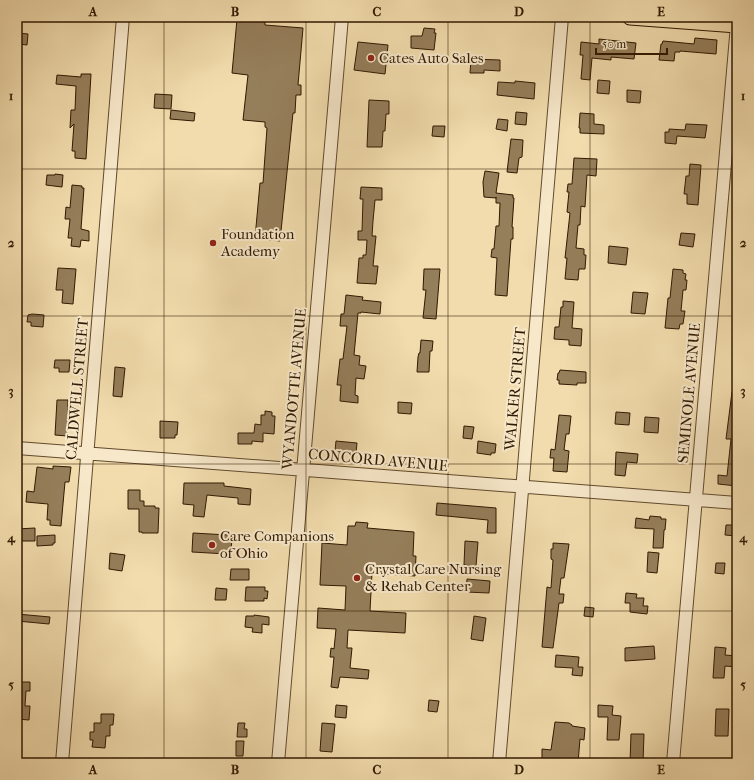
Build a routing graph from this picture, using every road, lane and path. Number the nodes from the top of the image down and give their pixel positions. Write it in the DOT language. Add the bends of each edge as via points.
graph roads {
  1 [pos="124,17"];
  2 [pos="342,17"];
  3 [pos="562,17"];
  4 [pos="630,17"];
  5 [pos="737,25"];
  6 [pos="17,448"];
  7 [pos="88,453"];
  8 [pos="303,470"];
  9 [pos="522,488"];
  10 [pos="696,500"];
  11 [pos="737,503"];
  12 [pos="62,763"];
  13 [pos="278,763"];
  14 [pos="499,763"];
  15 [pos="673,763"];
  1 -- 7 [label="street, CALDWELL STREET"];
  2 -- 8 [label="street, WYANDOTTE AVENUE"];
  3 -- 9 [label="street, WALKER STREET"];
  4 -- 5 [label="main road"];
  5 -- 10 [label="street, SEMINOLE AVENUE"];
  6 -- 7 [label="street, CONCORD AVENUE"];
  7 -- 8 [label="street, CONCORD AVENUE"];
  7 -- 12 [label="street, CALDWELL STREET"];
  8 -- 9 [label="street, CONCORD AVENUE"];
  8 -- 13 [label="street, WYANDOTTE AVENUE"];
  9 -- 10 [label="street, CONCORD AVENUE"];
  9 -- 14 [label="street, WALKER STREET"];
  10 -- 11 [label="street, CONCORD AVENUE"];
  10 -- 15 [label="street, SEMINOLE AVENUE"];
}
